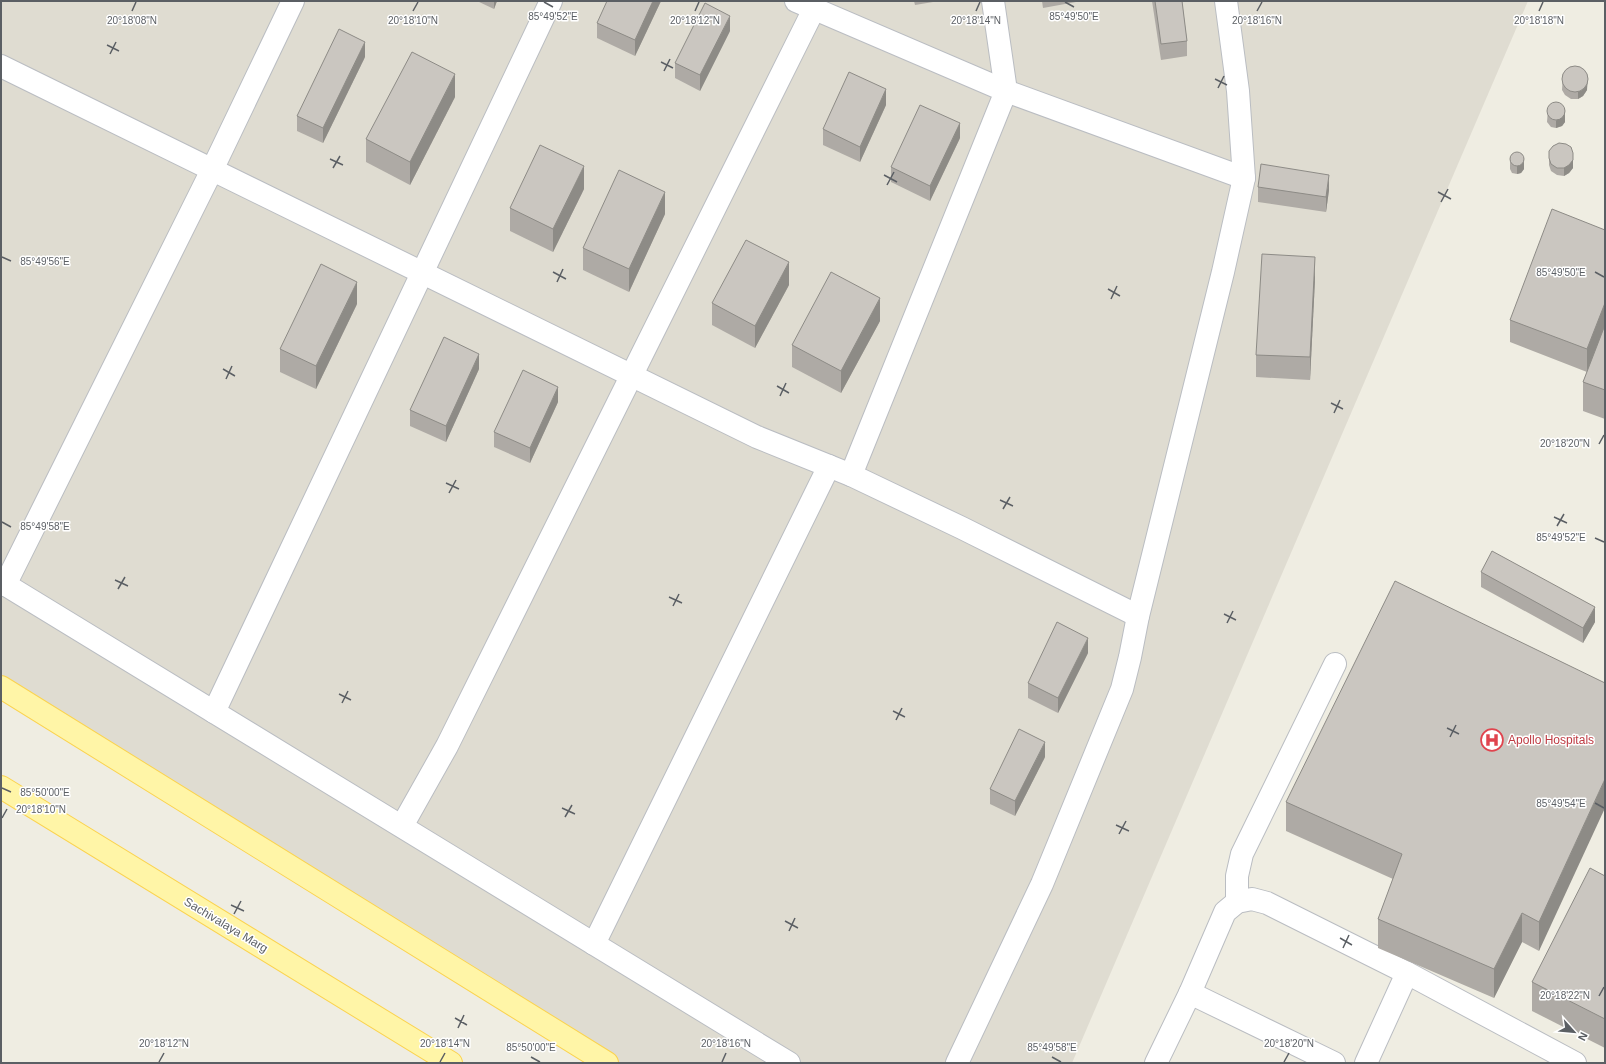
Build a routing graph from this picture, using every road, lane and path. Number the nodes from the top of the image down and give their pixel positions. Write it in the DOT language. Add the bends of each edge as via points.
graph roads {
  1 [pos="293,1"];
  2 [pos="551,1"];
  3 [pos="993,1"];
  4 [pos="1226,1"];
  5 [pos="805,5"];
  6 [pos="1,66"];
  7 [pos="1006,91"];
  8 [pos="212,170"];
  9 [pos="1244,178"];
  10 [pos="422,274"];
  11 [pos="632,376"];
  12 [pos="829,466"];
  13 [pos="851,475"];
  14 [pos="3,583"];
  15 [pos="1138,616"];
  16 [pos="1335,664"];
  17 [pos="1,687"];
  18 [pos="214,712"];
  19 [pos="1,787"];
  20 [pos="402,826"];
  21 [pos="1238,902"];
  22 [pos="594,944"];
  23 [pos="1407,973"];
  24 [pos="1190,993"];
  25 [pos="451,1063"];
  26 [pos="607,1063"];
  27 [pos="789,1063"];
  28 [pos="957,1063"];
  29 [pos="1156,1063"];
  30 [pos="1334,1063"];
  31 [pos="1366,1063"];
  32 [pos="1575,1063"];
  1 -- 8 [label="lane"];
  2 -- 10 [label="lane"];
  3 -- 7 [label="lane"];
  4 -- 9 [label="lane" via="1238,91"];
  5 -- 7 [label="lane"];
  5 -- 11 [label="lane"];
  6 -- 8 [label="lane"];
  7 -- 9 [label="lane"];
  7 -- 13 [label="lane"];
  8 -- 10 [label="lane"];
  8 -- 14 [label="lane"];
  9 -- 15 [label="lane"];
  10 -- 11 [label="lane"];
  10 -- 18 [label="lane"];
  11 -- 12 [label="lane" via="757,438"];
  11 -- 20 [label="lane" via="447,746"];
  12 -- 13 [label="lane"];
  12 -- 22 [label="lane"];
  13 -- 15 [label="lane"];
  14 -- 18 [label="lane"];
  15 -- 28 [label="lane" via="1122,689 1042,884"];
  16 -- 21 [label="lane" via="1242,854 1237,876"];
  17 -- 26 [label="main road"];
  18 -- 20 [label="lane"];
  19 -- 25 [label="main road, Sachivalaya Marg"];
  20 -- 22 [label="lane"];
  21 -- 23 [label="lane" via="1252,899 1267,903"];
  21 -- 24 [label="lane" via="1225,912"];
  22 -- 27 [label="lane"];
  23 -- 31 [label="lane"];
  23 -- 32 [label="lane"];
  24 -- 29 [label="lane"];
  24 -- 30 [label="lane"];
}
